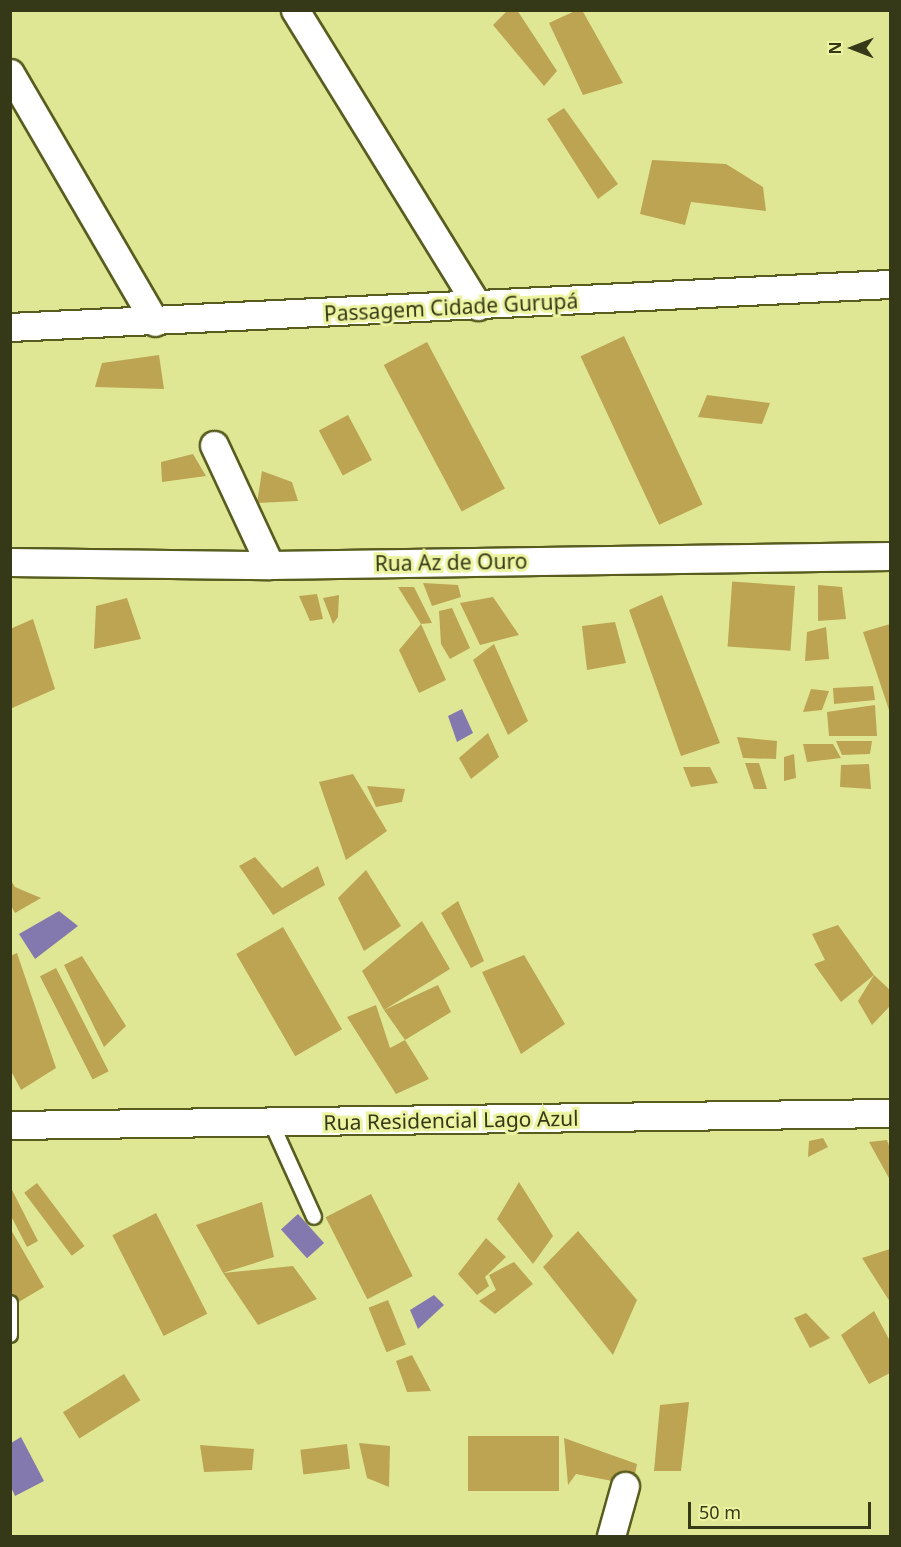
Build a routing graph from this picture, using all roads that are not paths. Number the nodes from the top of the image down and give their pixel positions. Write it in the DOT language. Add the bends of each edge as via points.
graph roads {
  1 [pos="295,10"];
  2 [pos="10,73"];
  3 [pos="891,284"];
  4 [pos="478,306"];
  5 [pos="155,322"];
  6 [pos="10,327"];
  7 [pos="214,445"];
  8 [pos="891,556"];
  9 [pos="10,562"];
  10 [pos="270,565"];
  11 [pos="891,1113"];
  12 [pos="271,1122"];
  13 [pos="10,1125"];
  14 [pos="314,1217"];
  15 [pos="10,1303"];
  16 [pos="10,1335"];
  17 [pos="625,1486"];
  18 [pos="611,1536"];
  1 -- 4 [label="street"];
  2 -- 5 [label="street"];
  3 -- 4 [label="street, Passagem Cidade Gurupá"];
  4 -- 5 [label="street, Passagem Cidade Gurupá"];
  5 -- 6 [label="street, Passagem Cidade Gurupá"];
  7 -- 10 [label="street"];
  8 -- 10 [label="street, Rua Az de Ouro"];
  9 -- 10 [label="street, Rua Az de Ouro"];
  11 -- 12 [label="street, Rua Residencial Lago Azul"];
  12 -- 13 [label="street, Rua Residencial Lago Azul"];
  12 -- 14 [label="lane"];
  15 -- 16 [label="lane"];
  17 -- 18 [label="street"];
}
